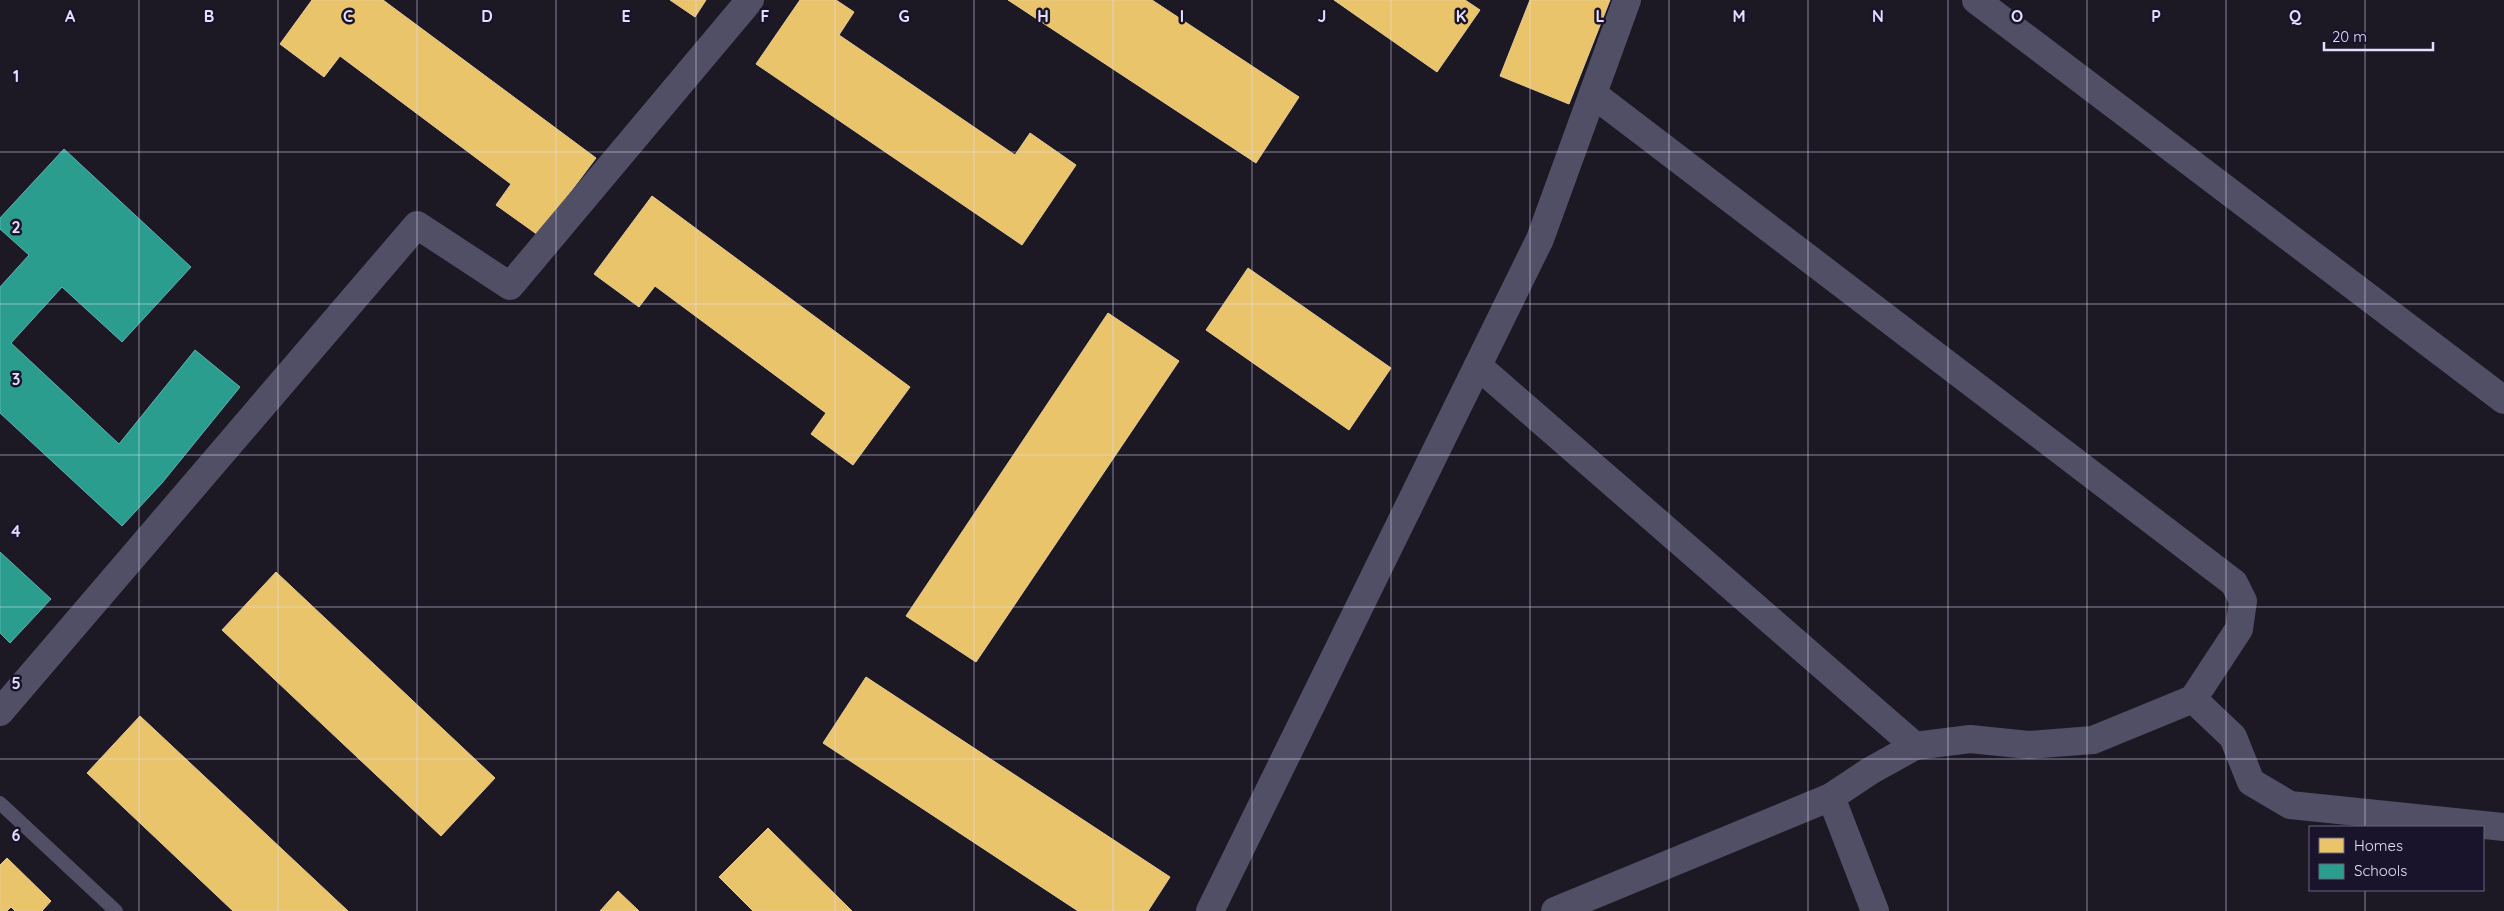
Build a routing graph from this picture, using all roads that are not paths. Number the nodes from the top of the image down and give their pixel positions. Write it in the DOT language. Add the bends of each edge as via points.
graph roads {
  1 [pos="750,0"];
  2 [pos="1627,0"];
  3 [pos="1976,0"];
  4 [pos="1593,94"];
  5 [pos="1478,366"];
  6 [pos="2504,400"];
  7 [pos="2193,699"];
  8 [pos="0,712"];
  9 [pos="1915,746"];
  10 [pos="1831,797"];
  11 [pos="0,803"];
  12 [pos="2504,827"];
  13 [pos="1565,909"];
  14 [pos="116,911"];
  15 [pos="1210,911"];
  16 [pos="1875,911"];
  1 -- 8 [label="street" via="510,286 417,225"];
  2 -- 4 [label="street"];
  3 -- 6 [label="street"];
  4 -- 5 [label="street" via="1540,239"];
  4 -- 7 [label="street" via="2234,583 2243,601 2239,629"];
  5 -- 9 [label="street"];
  5 -- 15 [label="street"];
  7 -- 9 [label="street" via="2093,740 2029,745 1970,739"];
  7 -- 12 [label="street" via="2233,737 2251,782 2290,805"];
  9 -- 10 [label="street"];
  10 -- 13 [label="street"];
  10 -- 16 [label="street"];
  11 -- 14 [label="lane"];
}
